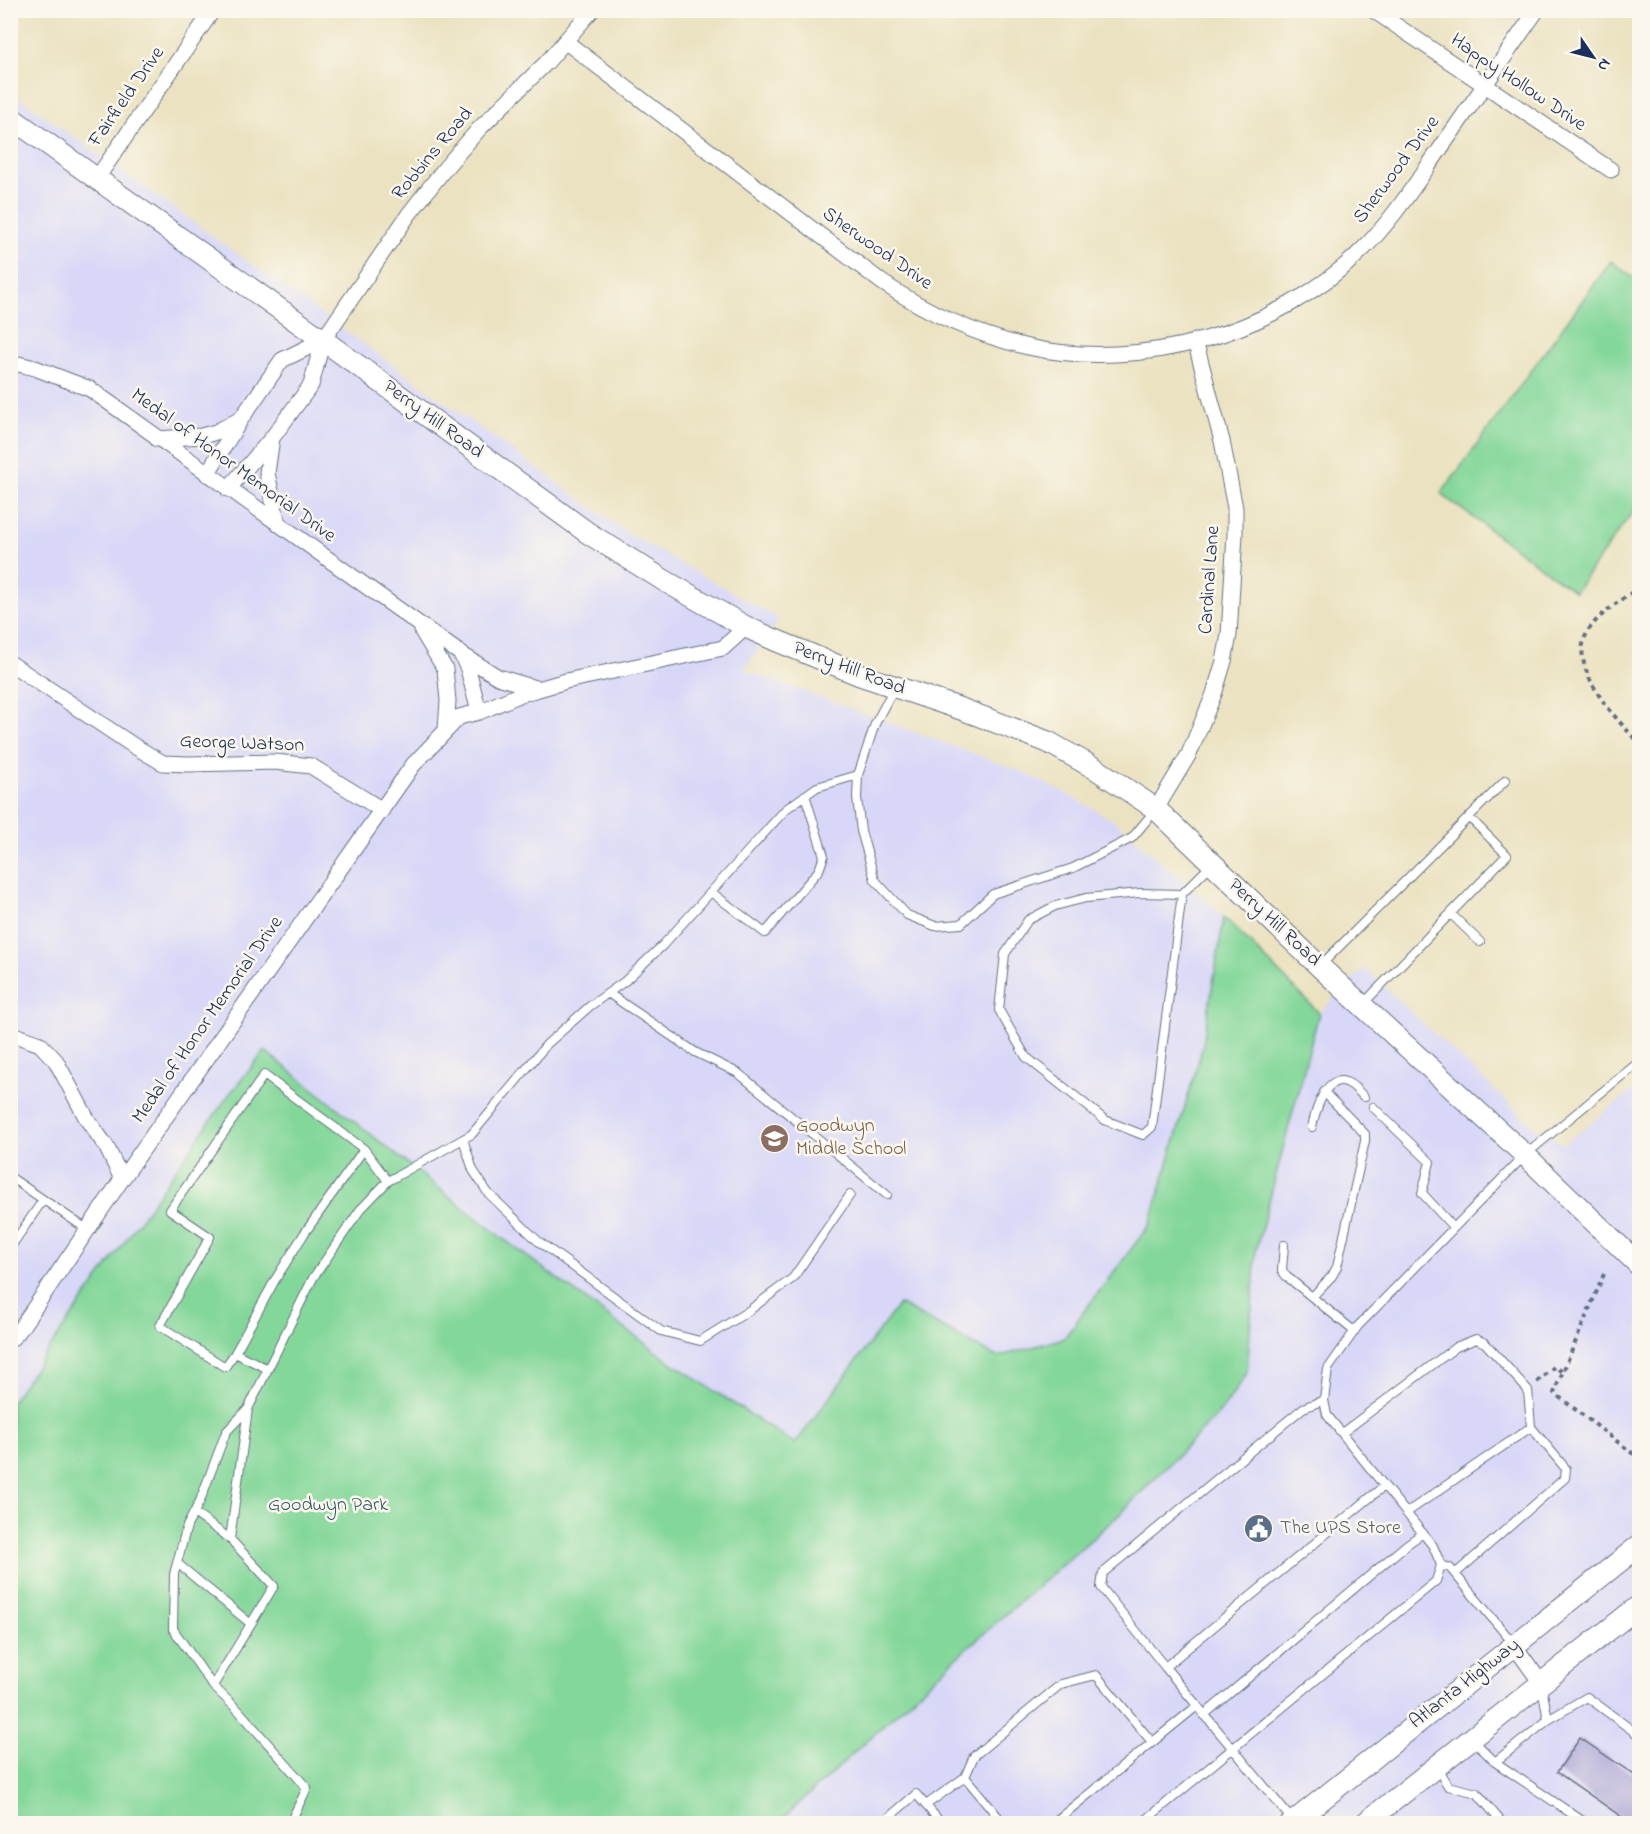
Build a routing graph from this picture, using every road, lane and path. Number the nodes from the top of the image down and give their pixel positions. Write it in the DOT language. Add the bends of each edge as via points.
graph roads {
  1 [pos="213,10"];
  2 [pos="592,10"];
  3 [pos="1373,10"];
  4 [pos="1537,10"];
  5 [pos="566,42"];
  6 [pos="1485,85"];
  7 [pos="11,116"];
  8 [pos="1611,170"];
  9 [pos="97,178"];
  10 [pos="323,340"];
  11 [pos="1195,341"];
  12 [pos="10,362"];
  13 [pos="241,419"];
  14 [pos="272,438"];
  15 [pos="157,439"];
  16 [pos="207,474"];
  17 [pos="228,489"];
  18 [pos="278,524"];
  19 [pos="1640,587"];
  20 [pos="419,625"];
  21 [pos="746,627"];
  22 [pos="461,654"];
  23 [pos="10,663"];
  24 [pos="894,687"];
  25 [pos="538,689"];
  26 [pos="479,712"];
  27 [pos="446,729"];
  28 [pos="1640,744"];
  29 [pos="858,775"];
  30 [pos="1506,780"];
  31 [pos="805,795"];
  32 [pos="1156,809"];
  33 [pos="382,810"];
  34 [pos="1469,817"];
  35 [pos="1212,864"];
  36 [pos="711,892"];
  37 [pos="1182,894"];
  38 [pos="1451,914"];
  39 [pos="1480,942"];
  40 [pos="1319,966"];
  41 [pos="608,993"];
  42 [pos="1362,1006"];
  43 [pos="10,1035"];
  44 [pos="1640,1060"];
  45 [pos="1324,1092"];
  46 [pos="1364,1097"];
  47 [pos="1373,1107"];
  48 [pos="1312,1127"];
  49 [pos="463,1139"];
  50 [pos="364,1149"];
  51 [pos="1524,1155"];
  52 [pos="10,1177"];
  53 [pos="122,1179"];
  54 [pos="388,1181"];
  55 [pos="850,1195"];
  56 [pos="886,1195"];
  57 [pos="43,1200"];
  58 [pos="1453,1227"];
  59 [pos="88,1230"];
  60 [pos="1284,1245"];
  61 [pos="10,1248"];
  62 [pos="1640,1266"];
  63 [pos="1604,1274"];
  64 [pos="1313,1296"];
  65 [pos="1354,1331"];
  66 [pos="10,1340"];
  67 [pos="235,1353"];
  68 [pos="268,1369"];
  69 [pos="1563,1372"];
  70 [pos="1528,1390"];
  71 [pos="1324,1400"];
  72 [pos="248,1409"];
  73 [pos="1532,1427"];
  74 [pos="1342,1433"];
  75 [pos="1640,1459"];
  76 [pos="1384,1486"];
  77 [pos="194,1513"];
  78 [pos="1406,1513"];
  79 [pos="1423,1533"];
  80 [pos="230,1539"];
  81 [pos="1640,1545"];
  82 [pos="177,1563"];
  83 [pos="1441,1565"];
  84 [pos="1455,1574"];
  85 [pos="1640,1605"];
  86 [pos="251,1624"];
  87 [pos="1514,1645"];
  88 [pos="1165,1667"];
  89 [pos="1541,1683"];
  90 [pos="213,1686"];
  91 [pos="1197,1706"];
  92 [pos="1204,1715"];
  93 [pos="1548,1720"];
  94 [pos="1640,1736"];
  95 [pos="1471,1738"];
  96 [pos="1152,1742"];
  97 [pos="1232,1748"];
  98 [pos="1495,1762"];
  99 [pos="1436,1767"];
  100 [pos="965,1777"];
  101 [pos="926,1805"];
  102 [pos="1292,1822"];
  103 [pos="287,1824"];
  104 [pos="881,1824"];
  105 [pos="942,1824"];
  106 [pos="1004,1824"];
  107 [pos="1052,1824"];
  108 [pos="1141,1824"];
  109 [pos="1364,1824"];
  110 [pos="1503,1824"];
  111 [pos="1587,1824"];
  1 -- 9 [label="street, Fairfield Drive"];
  2 -- 5 [label="street, Robbins Road"];
  3 -- 6 [label="street, Happy Hollow Drive"];
  4 -- 6 [label="street, Sherwood Drive"];
  5 -- 10 [label="street, Robbins Road" via="446,167"];
  5 -- 11 [label="street, Sherwood Drive" via="883,284 937,315 976,332 1057,351 1134,353"];
  6 -- 8 [label="street, Happy Hollow Drive"];
  6 -- 11 [label="street, Sherwood Drive" via="1392,217 1359,253 1318,286 1278,310 1240,328"];
  7 -- 9 [label="main road, Perry Hill Road"];
  9 -- 10 [label="main road, Perry Hill Road"];
  10 -- 13 [label="street" via="282,360"];
  10 -- 14 [label="street" via="311,385"];
  10 -- 21 [label="main road, Perry Hill Road" via="588,533"];
  11 -- 32 [label="street, Cardinal Lane" via="1235,508 1229,635 1214,694 1189,754"];
  12 -- 15 [label="street, Medal of Honor Memorial Drive" via="90,389"];
  13 -- 15 [label="street" via="202,436"];
  13 -- 16 [label="street"];
  14 -- 17 [label="street"];
  14 -- 18 [label="street" via="267,473"];
  15 -- 16 [label="street, Medal of Honor Memorial Drive"];
  16 -- 17 [label="street, Medal of Honor Memorial Drive"];
  17 -- 18 [label="street, Medal of Honor Memorial Drive"];
  18 -- 20 [label="street, Medal of Honor Memorial Drive"];
  19 -- 28 [label="path" via="1605,613 1587,633 1581,654 1589,679 1616,719"];
  20 -- 22 [label="street, Medal of Honor Memorial Drive"];
  20 -- 27 [label="street, Medal of Honor Memorial Drive" via="445,669"];
  21 -- 24 [label="main road, Perry Hill Road"];
  21 -- 25 [label="street, Medal of Honor Memorial Drive" via="723,648"];
  22 -- 25 [label="street, Medal of Honor Memorial Drive" via="498,677"];
  22 -- 26 [label="street"];
  23 -- 33 [label="street, George Watson" via="163,763 275,762 311,766"];
  24 -- 29 [label="lane" via="875,724"];
  24 -- 32 [label="main road, Perry Hill Road" via="1048,742"];
  25 -- 26 [label="street, Medal of Honor Memorial Drive"];
  26 -- 27 [label="street, Medal of Honor Memorial Drive" via="459,717"];
  27 -- 33 [label="street, Medal of Honor Memorial Drive" via="412,765"];
  29 -- 31 [label="lane" via="817,787"];
  29 -- 32 [label="lane" via="856,798 861,831 875,880 907,915 935,926 961,924 993,894 1072,868 1132,838"];
  30 -- 34 [label="lane"];
  31 -- 36 [label="lane" via="786,809"];
  31 -- 36 [label="lane" via="824,856 819,870 765,933"];
  32 -- 35 [label="main road, Perry Hill Road"];
  33 -- 53 [label="street, Medal of Honor Memorial Drive"];
  34 -- 38 [label="lane" via="1507,855"];
  34 -- 40 [label="lane"];
  35 -- 37 [label="lane"];
  35 -- 40 [label="main road, Perry Hill Road"];
  36 -- 41 [label="lane" via="663,945"];
  37 -- 37 [label="lane" via="1086,898 1055,906 1028,921 1005,954 999,1010 1026,1057 1105,1120 1143,1135 1152,1127"];
  38 -- 39 [label="lane"];
  38 -- 42 [label="lane"];
  40 -- 42 [label="main road, Perry Hill Road"];
  41 -- 49 [label="lane" via="547,1044 472,1134"];
  41 -- 56 [label="lane" via="695,1052 738,1073"];
  42 -- 51 [label="main road, Perry Hill Road"];
  43 -- 53 [label="street" via="40,1044 56,1061"];
  44 -- 51 [label="lane"];
  45 -- 46 [label="lane" via="1342,1081"];
  45 -- 48 [label="lane"];
  45 -- 64 [label="lane" via="1365,1134 1365,1141 1338,1266"];
  47 -- 58 [label="lane" via="1430,1162 1422,1193"];
  49 -- 54 [label="lane"];
  49 -- 55 [label="lane" via="474,1170 488,1193 538,1241 661,1331 700,1341 793,1278"];
  50 -- 54 [label="lane"];
  50 -- 67 [label="lane" via="281,1270"];
  50 -- 67 [label="lane" via="264,1076 170,1210 210,1237 160,1326 225,1367"];
  51 -- 58 [label="lane"];
  51 -- 62 [label="main road, Perry Hill Road"];
  52 -- 57 [label="lane"];
  53 -- 59 [label="street, Medal of Honor Memorial Drive"];
  54 -- 68 [label="lane" via="360,1210 313,1278"];
  57 -- 59 [label="lane"];
  57 -- 61 [label="lane"];
  58 -- 65 [label="lane"];
  59 -- 66 [label="street, Medal of Honor Memorial Drive"];
  60 -- 64 [label="lane" via="1282,1270"];
  63 -- 69 [label="path"];
  64 -- 65 [label="lane"];
  65 -- 71 [label="lane" via="1328,1370"];
  67 -- 68 [label="lane"];
  68 -- 72 [label="lane"];
  69 -- 70 [label="path" via="1554,1367"];
  69 -- 75 [label="path" via="1554,1393"];
  70 -- 73 [label="lane"];
  70 -- 74 [label="lane" via="1485,1343 1476,1339 1456,1347"];
  71 -- 74 [label="lane" via="1328,1415"];
  71 -- 88 [label="lane" via="1302,1408 1103,1573 1101,1587"];
  72 -- 77 [label="lane" via="226,1432"];
  72 -- 80 [label="lane"];
  73 -- 78 [label="lane"];
  73 -- 84 [label="lane" via="1566,1469 1565,1478"];
  74 -- 76 [label="lane"];
  76 -- 78 [label="lane"];
  76 -- 88 [label="lane"];
  77 -- 80 [label="lane"];
  77 -- 82 [label="lane"];
  78 -- 79 [label="lane"];
  79 -- 83 [label="lane"];
  79 -- 92 [label="lane"];
  80 -- 86 [label="lane" via="274,1586"];
  81 -- 87 [label="main road, Atlanta Highway"];
  82 -- 86 [label="lane"];
  82 -- 90 [label="lane" via="173,1629"];
  83 -- 84 [label="lane"];
  83 -- 97 [label="lane" via="1436,1581"];
  84 -- 87 [label="lane"];
  85 -- 89 [label="main road"];
  86 -- 90 [label="lane"];
  87 -- 89 [label="street"];
  87 -- 102 [label="main road, Atlanta Highway"];
  88 -- 91 [label="lane"];
  89 -- 93 [label="lane"];
  89 -- 95 [label="main road"];
  90 -- 103 [label="lane" via="307,1788"];
  91 -- 92 [label="lane"];
  91 -- 96 [label="lane"];
  92 -- 97 [label="lane"];
  93 -- 94 [label="lane" via="1587,1697"];
  93 -- 98 [label="lane"];
  95 -- 98 [label="lane"];
  95 -- 99 [label="main road"];
  96 -- 100 [label="lane" via="1096,1675 1061,1684 974,1756"];
  96 -- 107 [label="lane"];
  97 -- 102 [label="lane"];
  97 -- 108 [label="lane"];
  98 -- 111 [label="lane"];
  99 -- 109 [label="main road"];
  99 -- 110 [label="lane" via="1448,1786 1476,1793"];
  100 -- 101 [label="lane"];
  100 -- 106 [label="lane"];
  101 -- 104 [label="lane" via="916,1794"];
  101 -- 105 [label="lane"];
}
